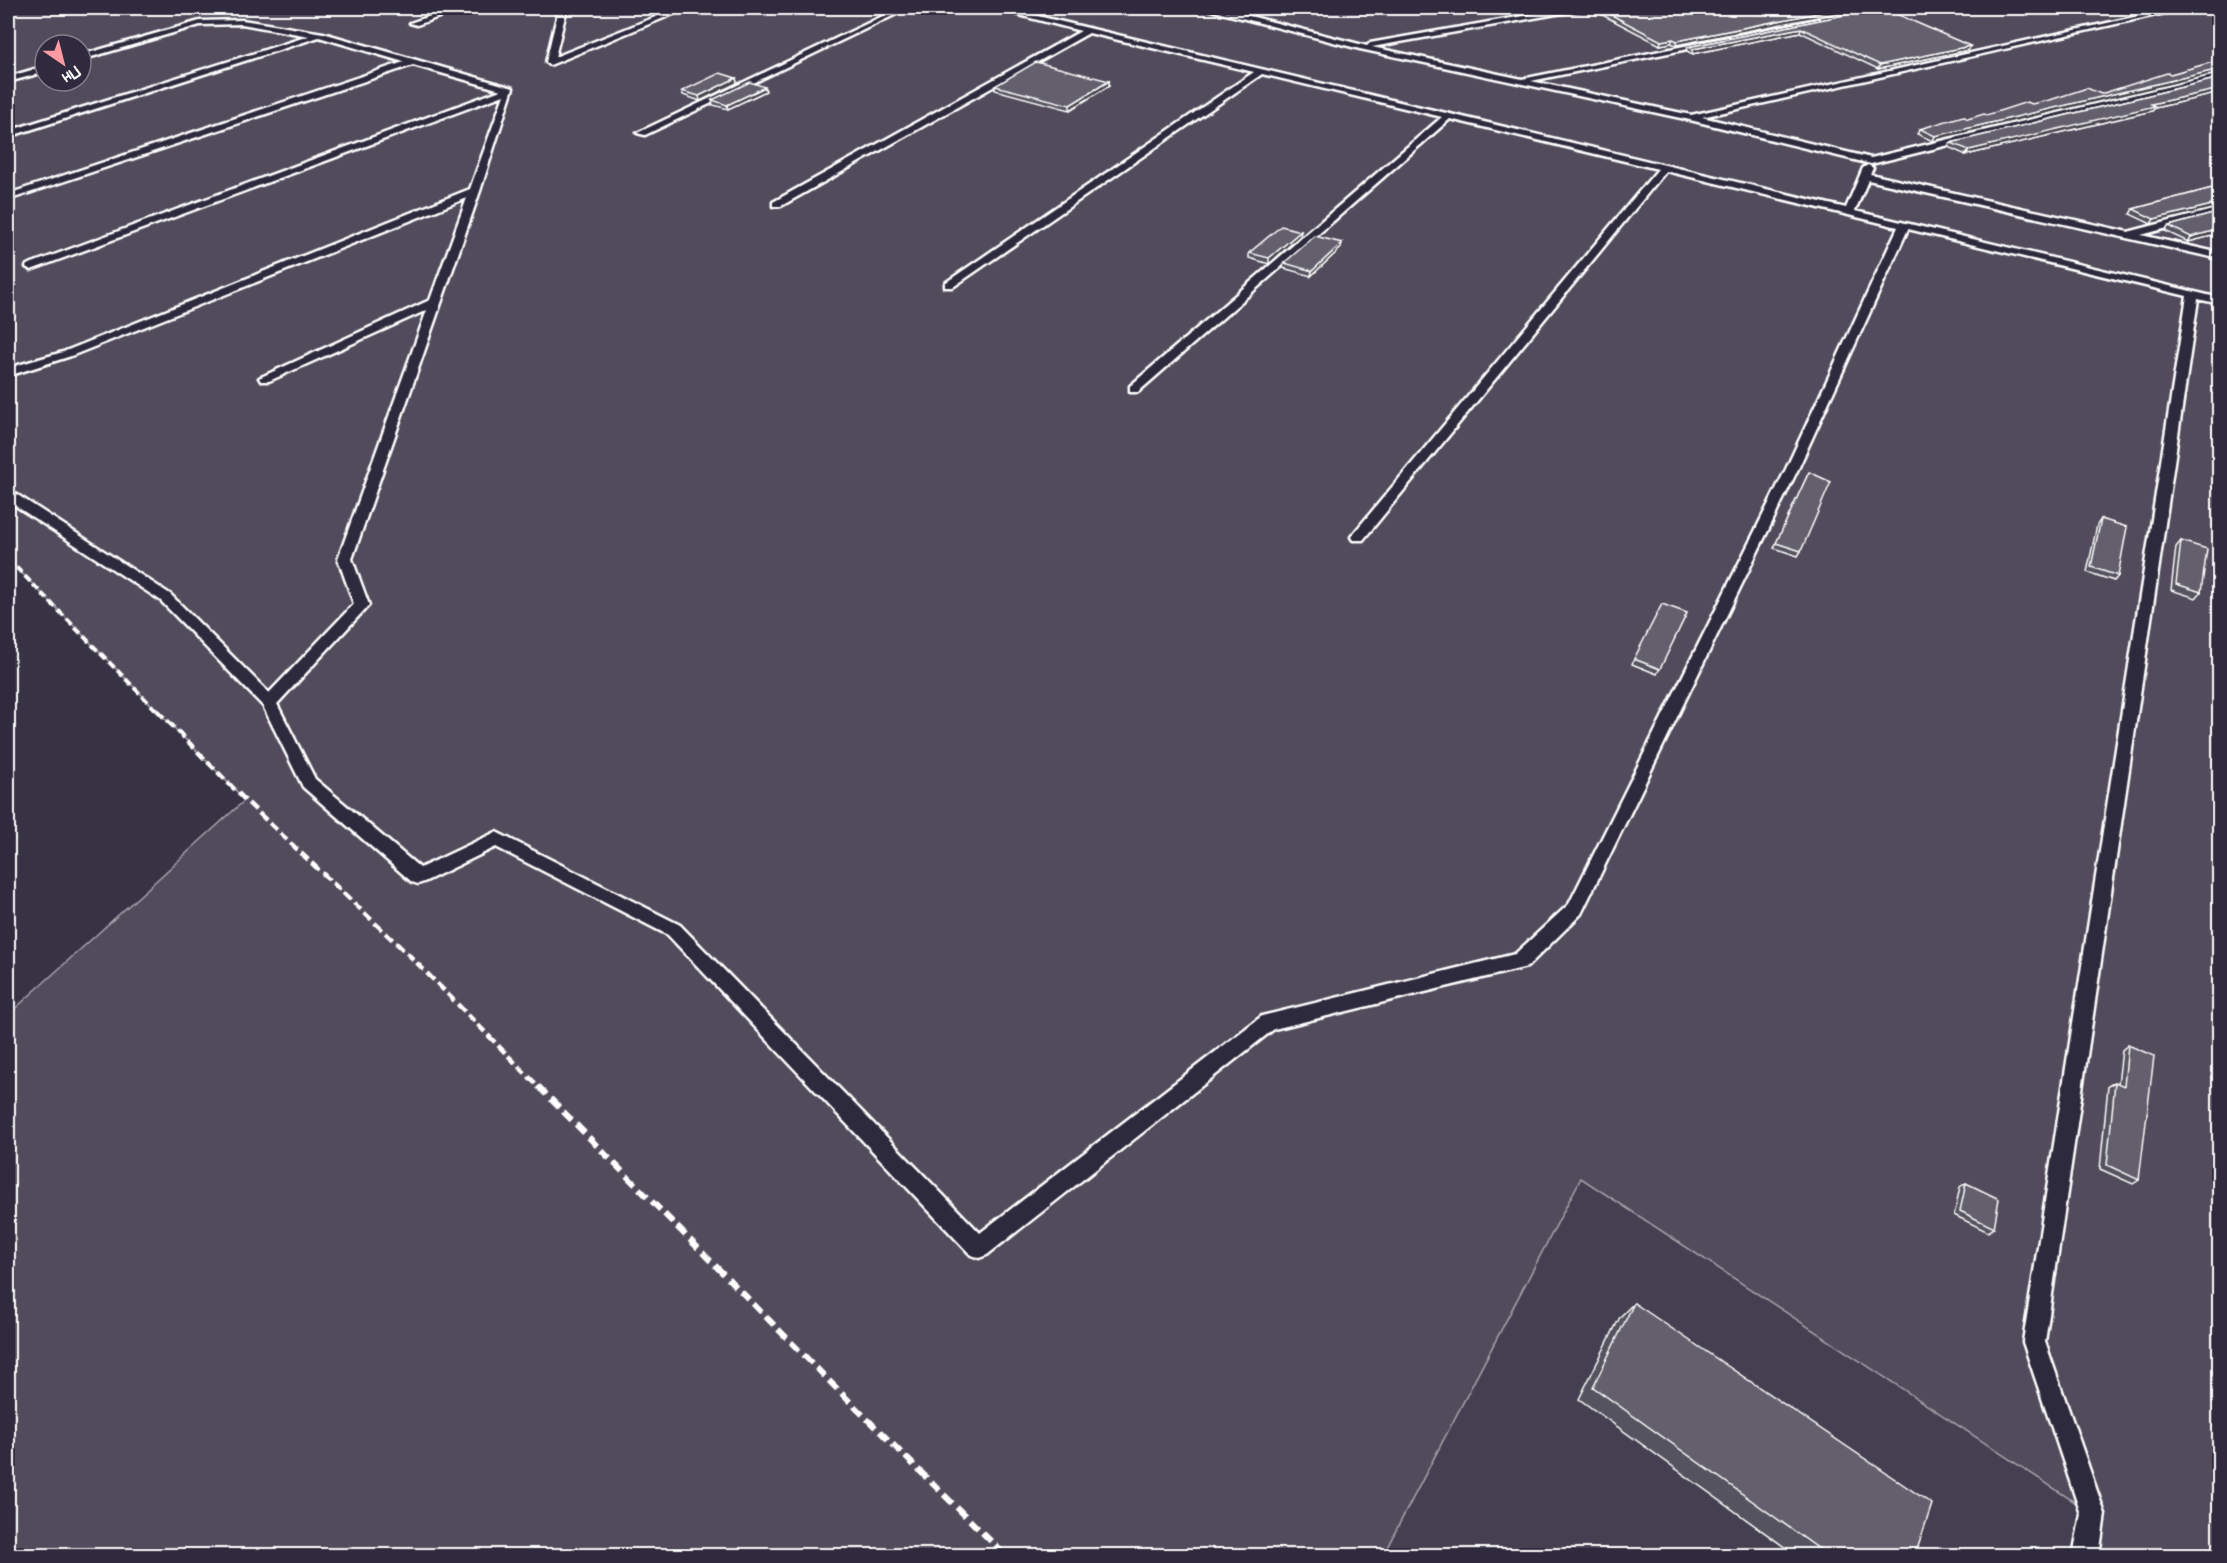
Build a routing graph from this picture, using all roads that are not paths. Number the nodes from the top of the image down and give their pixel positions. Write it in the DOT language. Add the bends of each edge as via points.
graph roads {
  1 [pos="460,8"];
  2 [pos="563,8"];
  3 [pos="684,8"];
  4 [pos="905,8"];
  5 [pos="996,8"];
  6 [pos="1207,8"];
  7 [pos="1267,8"];
  8 [pos="1578,8"];
  9 [pos="2183,8"];
  10 [pos="1229,14"];
  11 [pos="1822,19"];
  12 [pos="414,23"];
  13 [pos="1088,30"];
  14 [pos="320,35"];
  15 [pos="1360,47"];
  16 [pos="93,54"];
  17 [pos="413,62"];
  18 [pos="1261,71"];
  19 [pos="33,73"];
  20 [pos="2220,76"];
  21 [pos="8,80"];
  22 [pos="1518,81"];
  23 [pos="510,90"];
  24 [pos="1449,116"];
  25 [pos="1690,117"];
  26 [pos="642,133"];
  27 [pos="8,134"];
  28 [pos="1871,161"];
  29 [pos="1664,168"];
  30 [pos="1864,176"];
  31 [pos="475,191"];
  32 [pos="8,197"];
  33 [pos="777,204"];
  34 [pos="1850,211"];
  35 [pos="2220,211"];
  36 [pos="1905,224"];
  37 [pos="2128,236"];
  38 [pos="2220,256"];
  39 [pos="31,267"];
  40 [pos="949,285"];
  41 [pos="2193,294"];
  42 [pos="2220,301"];
  43 [pos="436,302"];
  44 [pos="8,372"];
  45 [pos="264,378"];
  46 [pos="1134,389"];
  47 [pos="8,495"];
  48 [pos="1358,537"];
  49 [pos="269,703"];
  50 [pos="2086,1556"];
  1 -- 12 [label="lane"];
  2 -- 3 [label="lane" via="550,62"];
  4 -- 26 [label="lane"];
  5 -- 13 [label="lane"];
  6 -- 10 [label="lane"];
  7 -- 10 [label="lane"];
  8 -- 15 [label="lane"];
  9 -- 25 [label="lane"];
  10 -- 15 [label="lane"];
  11 -- 22 [label="lane"];
  13 -- 18 [label="lane"];
  13 -- 33 [label="lane"];
  14 -- 16 [label="lane" via="242,22 200,23"];
  14 -- 17 [label="lane"];
  14 -- 27 [label="lane"];
  15 -- 22 [label="lane"];
  17 -- 23 [label="lane"];
  17 -- 32 [label="lane"];
  18 -- 24 [label="lane"];
  18 -- 40 [label="lane"];
  19 -- 21 [label="lane"];
  20 -- 28 [label="lane"];
  22 -- 25 [label="lane"];
  23 -- 31 [label="lane"];
  23 -- 39 [label="lane"];
  24 -- 29 [label="lane"];
  24 -- 46 [label="lane"];
  25 -- 28 [label="lane"];
  28 -- 30 [label="lane"];
  29 -- 34 [label="lane"];
  29 -- 48 [label="lane"];
  30 -- 34 [label="lane"];
  30 -- 37 [label="lane"];
  31 -- 43 [label="lane"];
  31 -- 44 [label="lane" via="67,354"];
  34 -- 36 [label="lane"];
  35 -- 37 [label="lane"];
  36 -- 41 [label="lane"];
  36 -- 49 [label="lane" via="1792,469 1575,909 1520,962 1269,1022 979,1247 674,930 496,839 418,877 309,783"];
  37 -- 38 [label="lane"];
  41 -- 42 [label="lane"];
  41 -- 50 [label="lane" via="2034,1342 2093,1514"];
  43 -- 45 [label="lane"];
  43 -- 49 [label="lane" via="345,559 362,605"];
  47 -- 49 [label="lane" via="165,597"];
}
